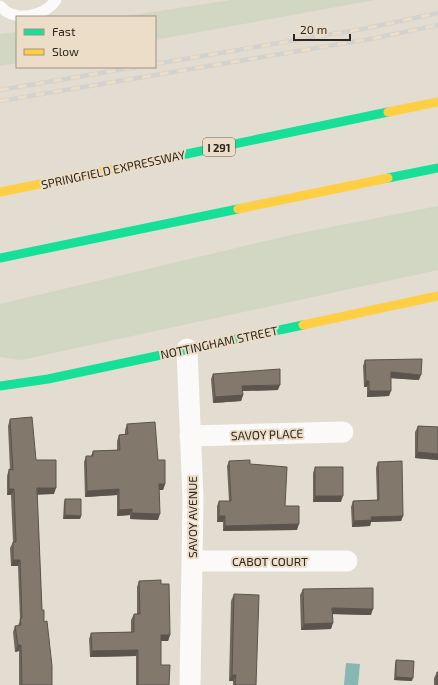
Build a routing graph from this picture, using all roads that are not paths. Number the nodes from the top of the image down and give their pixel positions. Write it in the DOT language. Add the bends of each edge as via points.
graph roads {
  1 [pos="56,0"];
  2 [pos="0,6"];
  3 [pos="438,102"];
  4 [pos="438,168"];
  5 [pos="0,192"];
  6 [pos="83,242"];
  7 [pos="0,258"];
  8 [pos="21,263"];
  9 [pos="438,296"];
  10 [pos="187,349"];
  11 [pos="0,386"];
  12 [pos="343,432"];
  13 [pos="190,436"];
  14 [pos="192,561"];
  15 [pos="348,561"];
  16 [pos="190,685"];
  1 -- 2 [label="lane" via="39,14 21,16 7,12"];
  3 -- 5 [label="main road, SPRINGFIELD EXPRESSWAY / I 291"];
  4 -- 6 [label="main road"];
  6 -- 7 [label="main road"];
  6 -- 8 [label="main road"];
  9 -- 10 [label="main road, NOTTINGHAM STREET"];
  10 -- 11 [label="main road, NOTTINGHAM STREET" via="48,379"];
  10 -- 13 [label="street, SAVOY AVENUE"];
  12 -- 13 [label="street, SAVOY PLACE"];
  13 -- 14 [label="street, SAVOY AVENUE"];
  14 -- 15 [label="street, CABOT COURT"];
  14 -- 16 [label="street, SAVOY AVENUE"];
}
